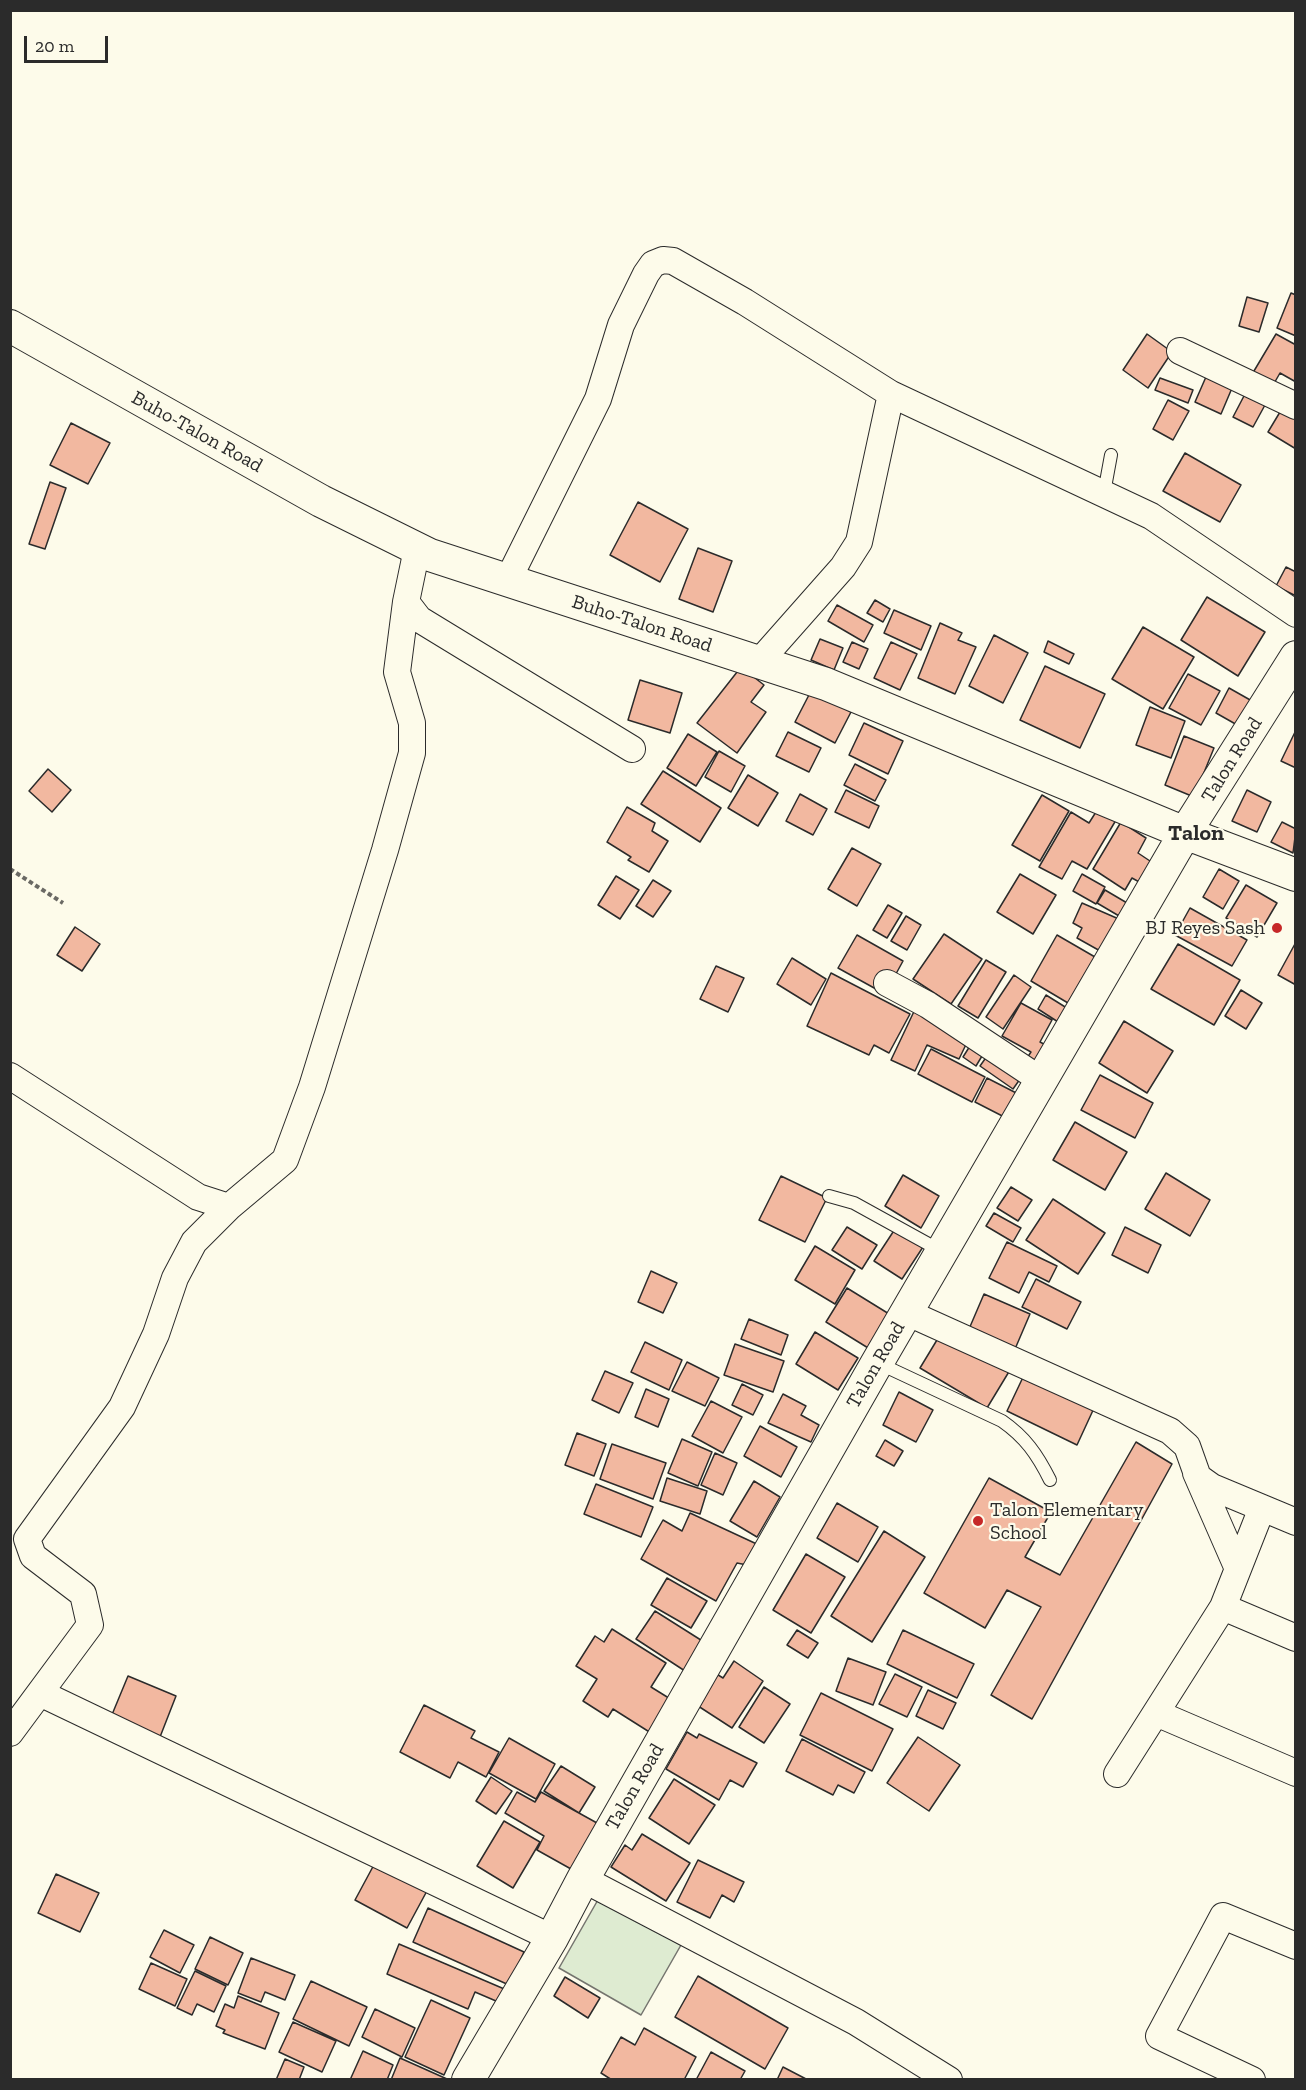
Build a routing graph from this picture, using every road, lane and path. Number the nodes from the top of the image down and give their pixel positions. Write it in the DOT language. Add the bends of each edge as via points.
graph roads {
  1 [pos="10,326"];
  2 [pos="1180,351"];
  3 [pos="891,394"];
  4 [pos="1296,406"];
  5 [pos="1111,455"];
  6 [pos="1104,493"];
  7 [pos="417,549"];
  8 [pos="508,580"];
  9 [pos="406,602"];
  10 [pos="1296,614"];
  11 [pos="1296,657"];
  12 [pos="759,662"];
  13 [pos="632,749"];
  14 [pos="1185,833"];
  15 [pos="10,869"];
  16 [pos="1296,875"];
  17 [pos="63,903"];
  18 [pos="888,983"];
  19 [pos="10,1076"];
  20 [pos="1041,1080"];
  21 [pos="829,1196"];
  22 [pos="229,1207"];
  23 [pos="942,1251"];
  24 [pos="906,1312"];
  25 [pos="877,1363"];
  26 [pos="1196,1472"];
  27 [pos="1050,1480"];
  28 [pos="1262,1508"];
  29 [pos="1296,1522"];
  30 [pos="1238,1569"];
  31 [pos="1223,1607"];
  32 [pos="1296,1638"];
  33 [pos="40,1693"];
  34 [pos="1156,1713"];
  35 [pos="10,1732"];
  36 [pos="1296,1773"];
  37 [pos="1117,1774"];
  38 [pos="583,1879"];
  39 [pos="552,1938"];
  40 [pos="1296,1946"];
  41 [pos="468,2079"];
  42 [pos="949,2079"];
  43 [pos="1252,2079"];
  1 -- 7 [label="street, Buho-Talon Road" via="311,496"];
  2 -- 4 [label="street"];
  3 -- 6 [label="street"];
  3 -- 8 [label="street" via="673,261 653,264 621,325 598,399"];
  3 -- 12 [label="street" via="859,542 843,567"];
  5 -- 6 [label="lane"];
  6 -- 10 [label="street" via="1151,516"];
  7 -- 8 [label="street, Buho-Talon Road"];
  7 -- 9 [label="street"];
  8 -- 12 [label="street, Buho-Talon Road"];
  9 -- 13 [label="street" via="419,619"];
  9 -- 22 [label="street" via="397,672 412,723 412,753 385,850 312,1087 285,1160"];
  11 -- 14 [label="street, Talon Road"];
  12 -- 14 [label="street, Buho-Talon Road" via="826,684"];
  14 -- 16 [label="street, Buho-Talon Road"];
  14 -- 20 [label="street, Talon Road"];
  15 -- 17 [label="path"];
  18 -- 20 [label="street"];
  19 -- 22 [label="street" via="198,1197"];
  20 -- 23 [label="street, Talon Road"];
  21 -- 23 [label="lane" via="854,1203"];
  22 -- 33 [label="street" via="194,1242 175,1278 156,1334 122,1407 27,1539 33,1556 83,1594 90,1625"];
  23 -- 24 [label="street, Talon Road"];
  24 -- 25 [label="street, Talon Road"];
  24 -- 26 [label="street" via="1170,1431 1186,1446"];
  25 -- 27 [label="lane" via="1010,1427 1035,1451"];
  25 -- 38 [label="street, Talon Road"];
  26 -- 28 [label="street" via="1212,1486"];
  26 -- 30 [label="street"];
  28 -- 29 [label="street"];
  28 -- 30 [label="street"];
  30 -- 31 [label="street"];
  31 -- 32 [label="street"];
  31 -- 34 [label="street"];
  33 -- 35 [label="street"];
  33 -- 39 [label="street"];
  34 -- 36 [label="street"];
  34 -- 37 [label="street"];
  38 -- 39 [label="street, Talon Road"];
  38 -- 42 [label="street" via="856,2022"];
  39 -- 41 [label="street, Talon Road"];
  40 -- 43 [label="street" via="1223,1916 1159,2036"];
}
